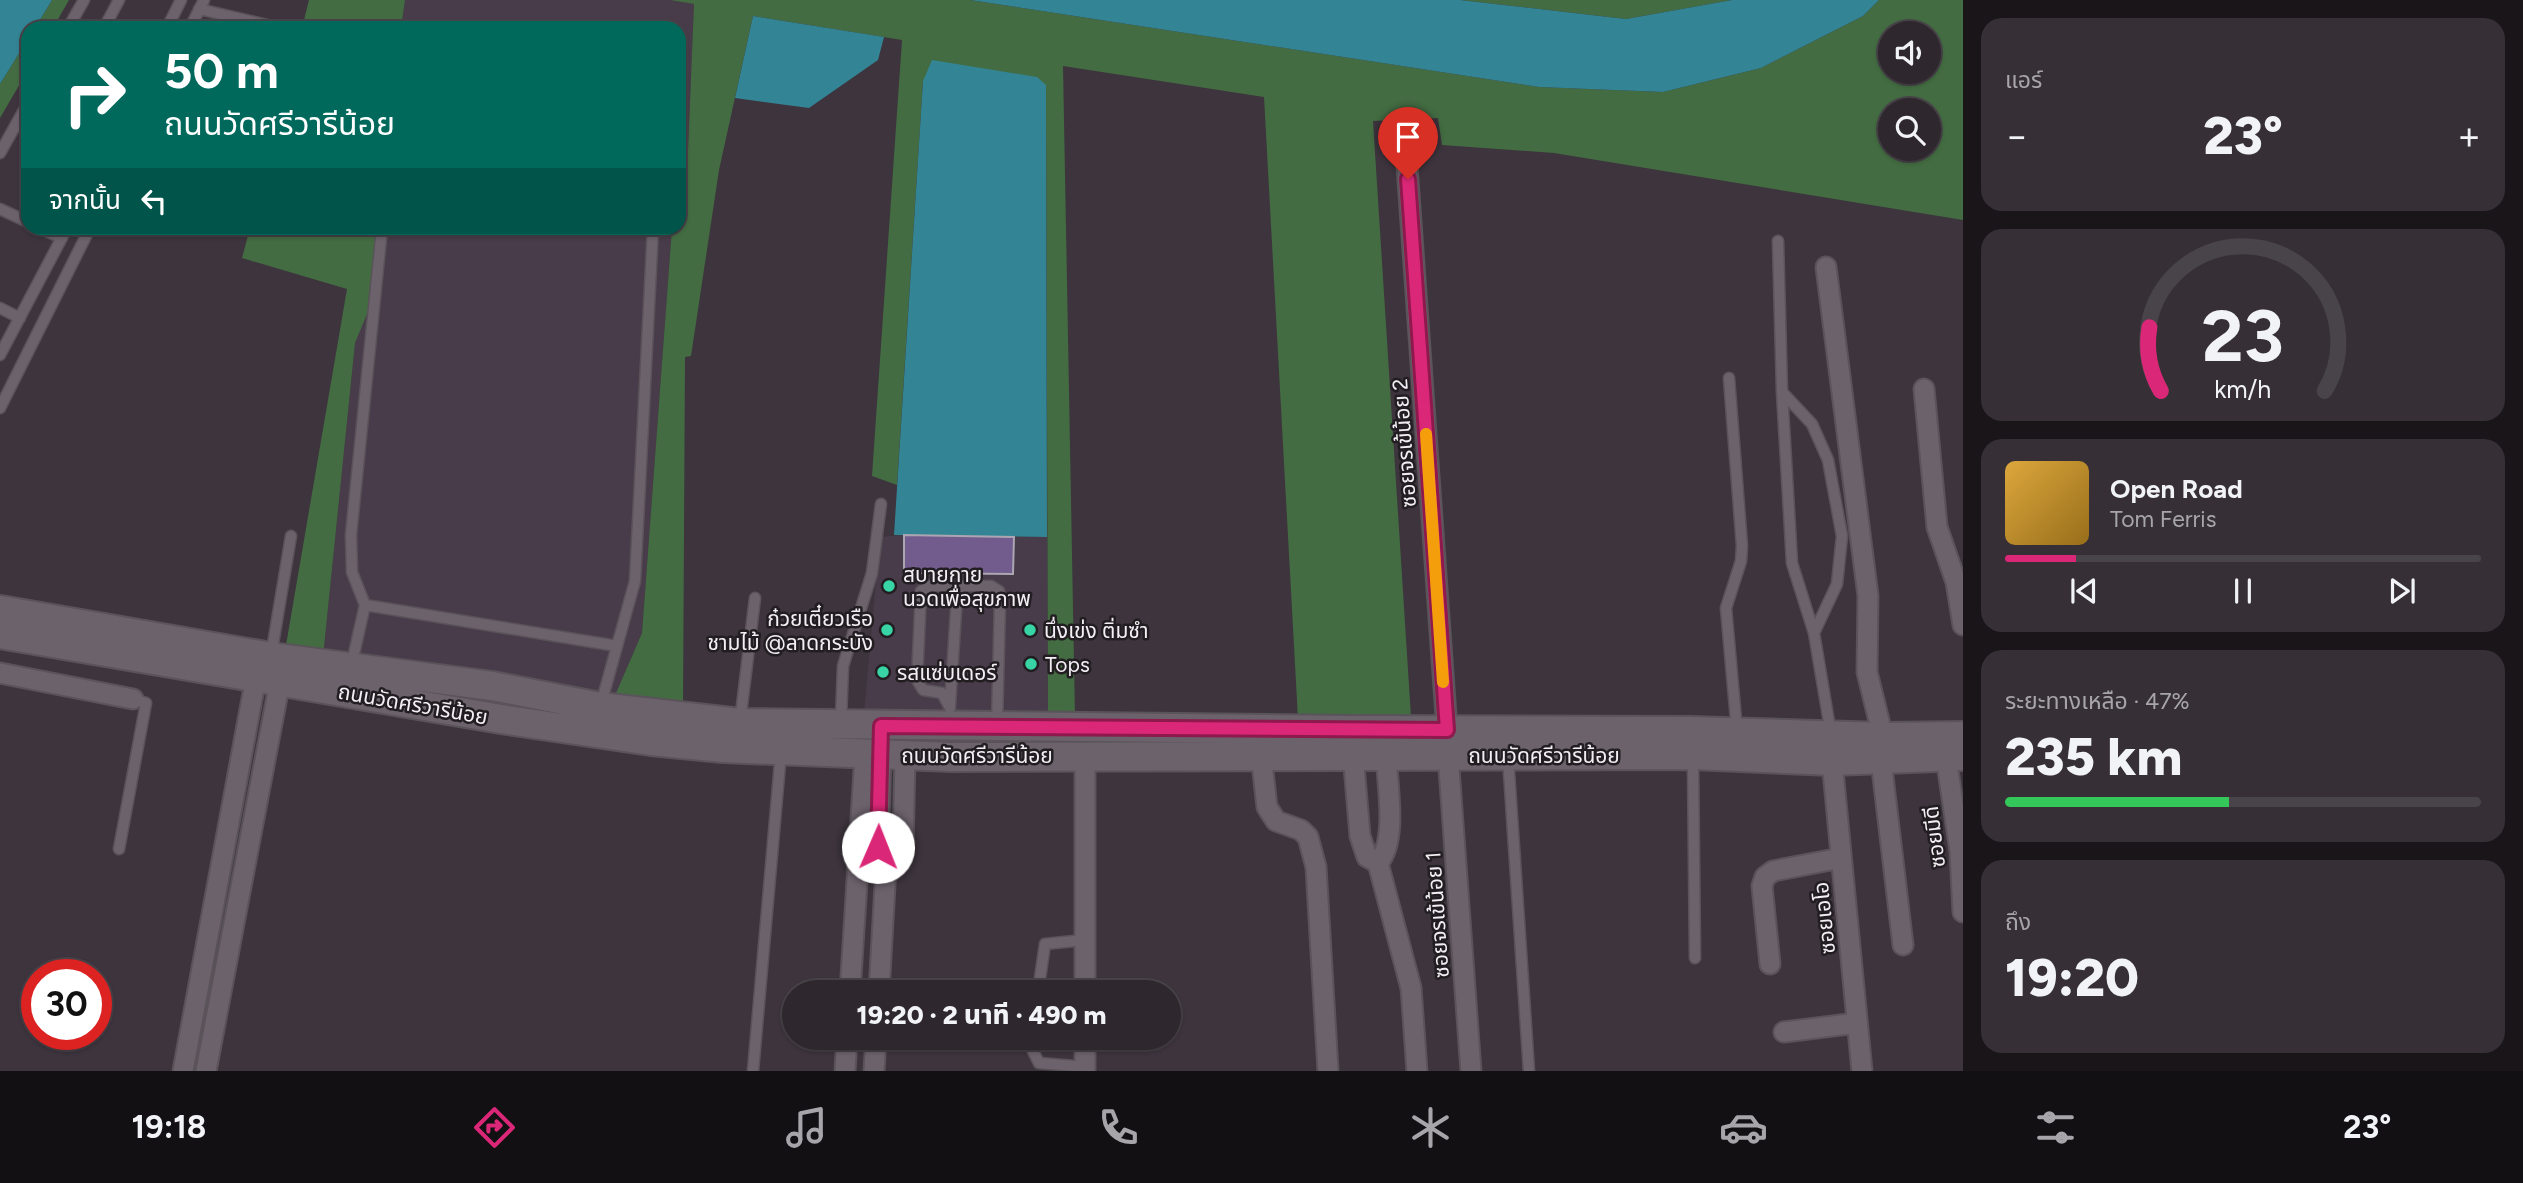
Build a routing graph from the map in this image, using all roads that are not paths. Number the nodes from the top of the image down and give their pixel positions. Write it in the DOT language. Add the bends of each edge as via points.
graph roads {
  1 [pos="84,0"];
  2 [pos="119,0"];
  3 [pos="181,0"];
  4 [pos="202,5"];
  5 [pos="72,21"];
  6 [pos="108,21"];
  7 [pos="170,21"];
  8 [pos="194,21"];
  9 [pos="257,21"];
  10 [pos="21,117"];
  11 [pos="17,125"];
  12 [pos="21,127"];
  13 [pos="1406,152"];
  14 [pos="0,153"];
  15 [pos="0,209"];
  16 [pos="21,219"];
  17 [pos="54,235"];
  18 [pos="63,235"];
  19 [pos="86,235"];
  20 [pos="381,235"];
  21 [pos="653,235"];
  22 [pos="61,238"];
  23 [pos="1779,240"];
  24 [pos="1826,267"];
  25 [pos="0,309"];
  26 [pos="20,318"];
  27 [pos="0,355"];
  28 [pos="1729,378"];
  29 [pos="1924,389"];
  30 [pos="1782,392"];
  31 [pos="0,408"];
  32 [pos="881,504"];
  33 [pos="291,536"];
  34 [pos="969,585"];
  35 [pos="755,598"];
  36 [pos="365,605"];
  37 [pos="0,610"];
  38 [pos="1963,625"];
  39 [pos="1815,633"];
  40 [pos="0,634"];
  41 [pos="617,646"];
  42 [pos="351,667"];
  43 [pos="269,672"];
  44 [pos="0,673"];
  45 [pos="133,699"];
  46 [pos="600,707"];
  47 [pos="949,717"];
  48 [pos="740,723"];
  49 [pos="841,724"];
  50 [pos="893,726"];
  51 [pos="997,726"];
  52 [pos="1738,731"];
  53 [pos="1447,743"];
  54 [pos="1832,748"];
  55 [pos="1882,748"];
  56 [pos="1957,750"];
  57 [pos="781,751"];
  58 [pos="1261,754"];
  59 [pos="1353,754"];
  60 [pos="1386,754"];
  61 [pos="1507,754"];
  62 [pos="884,755"];
  63 [pos="1085,755"];
  64 [pos="1693,755"];
  65 [pos="236,780"];
  66 [pos="260,783"];
  67 [pos="119,849"];
  68 [pos="1840,858"];
  69 [pos="1378,863"];
  70 [pos="1963,912"];
  71 [pos="1084,940"];
  72 [pos="1903,945"];
  73 [pos="1695,958"];
  74 [pos="1770,964"];
  75 [pos="202,966"];
  76 [pos="225,972"];
  77 [pos="852,980"];
  78 [pos="879,980"];
  79 [pos="1040,980"];
  80 [pos="1084,980"];
  81 [pos="1857,1023"];
  82 [pos="1784,1031"];
  83 [pos="847,1050"];
  84 [pos="875,1050"];
  85 [pos="1033,1050"];
  86 [pos="1085,1050"];
  87 [pos="1085,1069"];
  88 [pos="183,1071"];
  89 [pos="205,1071"];
  90 [pos="753,1071"];
  91 [pos="845,1071"];
  92 [pos="873,1071"];
  93 [pos="1328,1071"];
  94 [pos="1417,1071"];
  95 [pos="1472,1071"];
  96 [pos="1529,1071"];
  97 [pos="1862,1071"];
  1 -- 5 [label="lane"];
  2 -- 6 [label="lane"];
  3 -- 7 [label="lane"];
  4 -- 8 [label="lane"];
  4 -- 9 [label="lane"];
  10 -- 11 [label="lane"];
  11 -- 12 [label="lane"];
  11 -- 14 [label="lane"];
  13 -- 53 [label="street, ซอยจรเข้น้อย 2"];
  15 -- 16 [label="lane"];
  17 -- 22 [label="lane"];
  18 -- 22 [label="lane"];
  19 -- 31 [label="lane"];
  20 -- 36 [label="lane" via="351,535 352,572"];
  21 -- 41 [label="lane" via="635,581"];
  22 -- 26 [label="lane"];
  23 -- 30 [label="lane"];
  24 -- 55 [label="street" via="1867,596 1867,672"];
  25 -- 26 [label="lane"];
  26 -- 27 [label="lane"];
  28 -- 52 [label="lane" via="1742,546 1726,608"];
  29 -- 38 [label="street" via="1937,527 1956,582"];
  30 -- 39 [label="lane" via="1792,564"];
  30 -- 39 [label="lane" via="1812,424 1828,460 1842,536 1836,584"];
  32 -- 49 [label="lane" via="872,573 843,666"];
  33 -- 43 [label="lane"];
  34 -- 47 [label="lane" via="957,595"];
  34 -- 47 [label="lane" via="929,586 921,591 917,680 923,690 942,693"];
  34 -- 51 [label="lane" via="991,586 999,592"];
  35 -- 48 [label="lane"];
  36 -- 41 [label="lane"];
  36 -- 42 [label="lane"];
  37 -- 43 [label="main road, ถนนวัดศรีวารีน้อย"];
  39 -- 54 [label="lane"];
  40 -- 43 [label="main road, ถนนวัดศรีวารีน้อย"];
  41 -- 46 [label="lane"];
  42 -- 43 [label="main road, ถนนวัดศรีวารีน้อย"];
  42 -- 46 [label="main road, ถนนวัดศรีวารีน้อย" via="492,686"];
  43 -- 57 [label="main road, ถนนวัดศรีวารีน้อย" via="651,741"];
  43 -- 65 [label="street"];
  43 -- 66 [label="street"];
  44 -- 45 [label="street"];
  45 -- 67 [label="lane" via="146,703"];
  46 -- 48 [label="main road, ถนนวัดศรีวารีน้อย"];
  47 -- 50 [label="main road, ถนนวัดศรีวารีน้อย"];
  47 -- 51 [label="main road, ถนนวัดศรีวารีน้อย"];
  48 -- 49 [label="main road, ถนนวัดศรีวารีน้อย"];
  49 -- 50 [label="main road, ถนนวัดศรีวารีน้อย"];
  50 -- 62 [label="main road"];
  51 -- 53 [label="main road, ถนนวัดศรีวารีน้อย"];
  52 -- 53 [label="main road, ถนนวัดศรีวารีน้อย"];
  52 -- 54 [label="main road, ถนนวัดศรีวารีน้อย"];
  53 -- 60 [label="main road, ถนนวัดศรีวารีน้อย"];
  53 -- 61 [label="main road, ถนนวัดศรีวารีน้อย"];
  53 -- 95 [label="street, ซอยจรเข้น้อย 1"];
  54 -- 55 [label="main road, ถนนวัดศรีวารีน้อย"];
  54 -- 64 [label="main road, ถนนวัดศรีวารีน้อย"];
  54 -- 68 [label="street, ซอยเอโอ"];
  55 -- 56 [label="main road, ถนนวัดศรีวารีน้อย"];
  55 -- 72 [label="street"];
  56 -- 70 [label="street, ซอยมีดี"];
  57 -- 62 [label="main road, ถนนวัดศรีวารีน้อย"];
  57 -- 90 [label="lane"];
  58 -- 59 [label="main road, ถนนวัดศรีวารีน้อย"];
  58 -- 63 [label="main road, ถนนวัดศรีวารีน้อย"];
  58 -- 93 [label="street" via="1267,807 1276,821 1308,837 1316,867"];
  59 -- 60 [label="main road, ถนนวัดศรีวารีน้อย"];
  59 -- 69 [label="street" via="1360,836 1367,857"];
  60 -- 69 [label="street" via="1389,832 1387,853"];
  61 -- 64 [label="main road, ถนนวัดศรีวารีน้อย"];
  61 -- 96 [label="lane"];
  62 -- 63 [label="main road, ถนนวัดศรีวารีน้อย"];
  62 -- 77 [label="street"];
  62 -- 78 [label="street" via="903,850 887,867"];
  63 -- 71 [label="street"];
  64 -- 73 [label="lane"];
  65 -- 66 [label="street"];
  65 -- 75 [label="street"];
  66 -- 76 [label="street"];
  68 -- 74 [label="street" via="1773,871 1765,877 1762,887"];
  68 -- 81 [label="street, ซอยเอโอ"];
  69 -- 94 [label="street" via="1411,988"];
  71 -- 79 [label="lane" via="1045,944"];
  71 -- 80 [label="street"];
  75 -- 76 [label="street"];
  75 -- 88 [label="street"];
  76 -- 89 [label="street"];
  81 -- 82 [label="street"];
  81 -- 97 [label="street, ซอยเอโอ"];
  83 -- 91 [label="street"];
  84 -- 92 [label="street"];
  85 -- 87 [label="lane" via="1039,1063"];
  86 -- 87 [label="street"];
}
